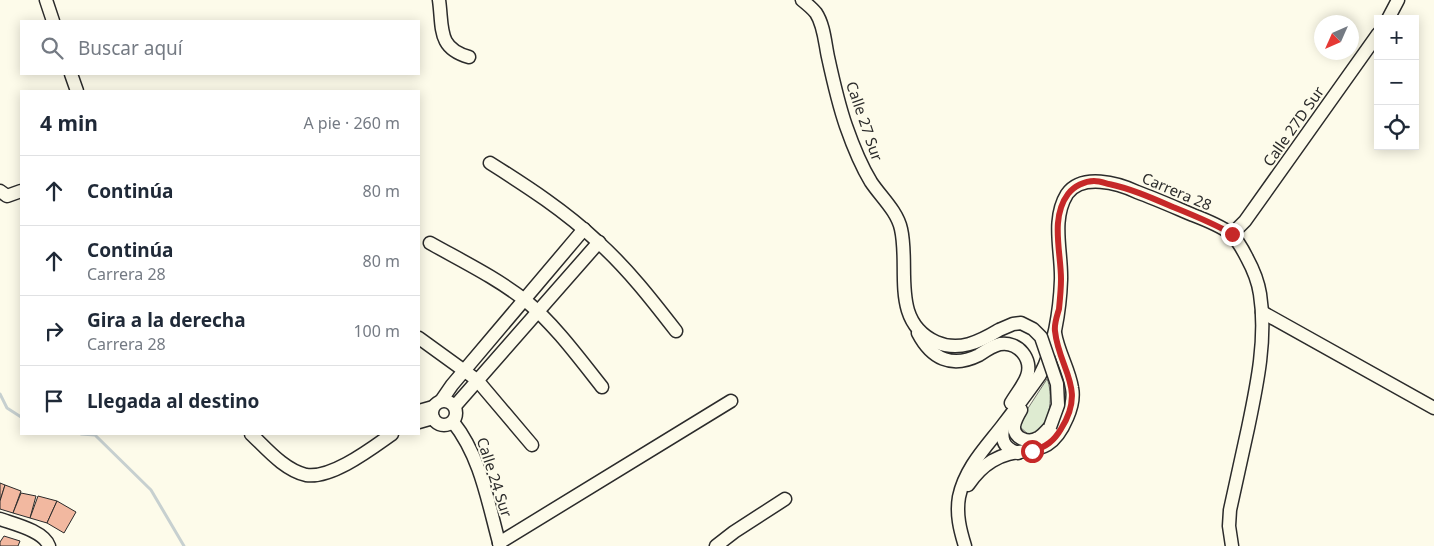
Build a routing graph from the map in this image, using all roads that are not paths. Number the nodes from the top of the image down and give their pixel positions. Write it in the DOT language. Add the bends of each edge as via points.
graph roads {
  1 [pos="46,0"];
  2 [pos="438,0"];
  3 [pos="802,0"];
  4 [pos="1398,0"];
  5 [pos="1390,15"];
  6 [pos="53,20"];
  7 [pos="1374,40"];
  8 [pos="469,57"];
  9 [pos="71,75"];
  10 [pos="77,90"];
  11 [pos="490,164"];
  12 [pos="0,191"];
  13 [pos="20,192"];
  14 [pos="584,229"];
  15 [pos="1232,234"];
  16 [pos="599,242"];
  17 [pos="430,243"];
  18 [pos="524,300"];
  19 [pos="538,311"];
  20 [pos="1262,312"];
  21 [pos="912,322"];
  22 [pos="1054,329"];
  23 [pos="676,331"];
  24 [pos="420,339"];
  25 [pos="464,370"];
  26 [pos="477,380"];
  27 [pos="1037,380"];
  28 [pos="602,387"];
  29 [pos="731,400"];
  30 [pos="455,406"];
  31 [pos="1434,408"];
  32 [pos="435,409"];
  33 [pos="420,411"];
  34 [pos="420,421"];
  35 [pos="453,422"];
  36 [pos="1005,422"];
  37 [pos="1050,427"];
  38 [pos="252,435"];
  39 [pos="391,435"];
  40 [pos="532,444"];
  41 [pos="1036,449"];
  42 [pos="1018,453"];
  43 [pos="975,461"];
  44 [pos="785,499"];
  45 [pos="958,506"];
  46 [pos="0,519"];
  47 [pos="500,545"];
  48 [pos="49,546"];
  49 [pos="716,546"];
  50 [pos="965,546"];
  51 [pos="1232,546"];
  1 -- 6 [label="street"];
  2 -- 8 [label="street" via="444,42 456,53"];
  3 -- 21 [label="street, Calle 27 Sur" via="816,14 822,27 838,102 858,160 901,229 905,297"];
  4 -- 5 [label="street"];
  7 -- 15 [label="street, Calle 27D Sur" via="1245,221"];
  9 -- 10 [label="street"];
  11 -- 14 [label="street" via="531,188"];
  12 -- 13 [label="street" via="8,196"];
  14 -- 16 [label="street"];
  14 -- 18 [label="street"];
  15 -- 20 [label="street, Carrera 28" via="1254,271"];
  15 -- 22 [label="street, Carrera 28" via="1129,188 1095,181 1077,185 1068,193 1058,222 1061,279"];
  16 -- 19 [label="street"];
  16 -- 23 [label="street" via="647,293"];
  17 -- 18 [label="street"];
  18 -- 19 [label="street"];
  18 -- 25 [label="street"];
  19 -- 26 [label="street"];
  19 -- 28 [label="street"];
  20 -- 31 [label="street"];
  20 -- 51 [label="street" via="1256,389 1230,510"];
  21 -- 37 [label="street, bridge" via="932,340 954,347 978,342 1013,324 1034,329 1041,337 1058,384 1058,405"];
  21 -- 43 [label="street, Calle 27 Sur" via="928,350 944,360 968,359 1000,344 1010,344 1018,348 1028,361 1027,376"];
  22 -- 27 [label="street" via="1046,361"];
  22 -- 41 [label="street" via="1072,388 1070,409 1056,437 1050,444"];
  24 -- 25 [label="street"];
  25 -- 26 [label="street"];
  25 -- 32 [label="street"];
  26 -- 30 [label="street"];
  26 -- 40 [label="street"];
  27 -- 36 [label="street"];
  27 -- 37 [label="street" via="1014,424 1015,431 1018,437 1030,441"];
  29 -- 47 [label="street"];
  30 -- 32 [label="street" via="446,400"];
  30 -- 35 [label="street" via="457,414"];
  32 -- 33 [label="street"];
  32 -- 34 [label="street"];
  32 -- 35 [label="street" via="442,425"];
  35 -- 47 [label="street, Calle 24 Sur" via="472,451"];
  36 -- 42 [label="street" via="1003,442 1011,451"];
  36 -- 43 [label="street"];
  37 -- 41 [label="street"];
  38 -- 39 [label="street" via="278,460 307,475 337,469"];
  41 -- 42 [label="street"];
  42 -- 45 [label="street" via="992,460 981,469 966,488"];
  43 -- 45 [label="street" via="965,477"];
  44 -- 49 [label="street"];
  45 -- 50 [label="street"];
  46 -- 48 [label="street" via="38,533"];
}
